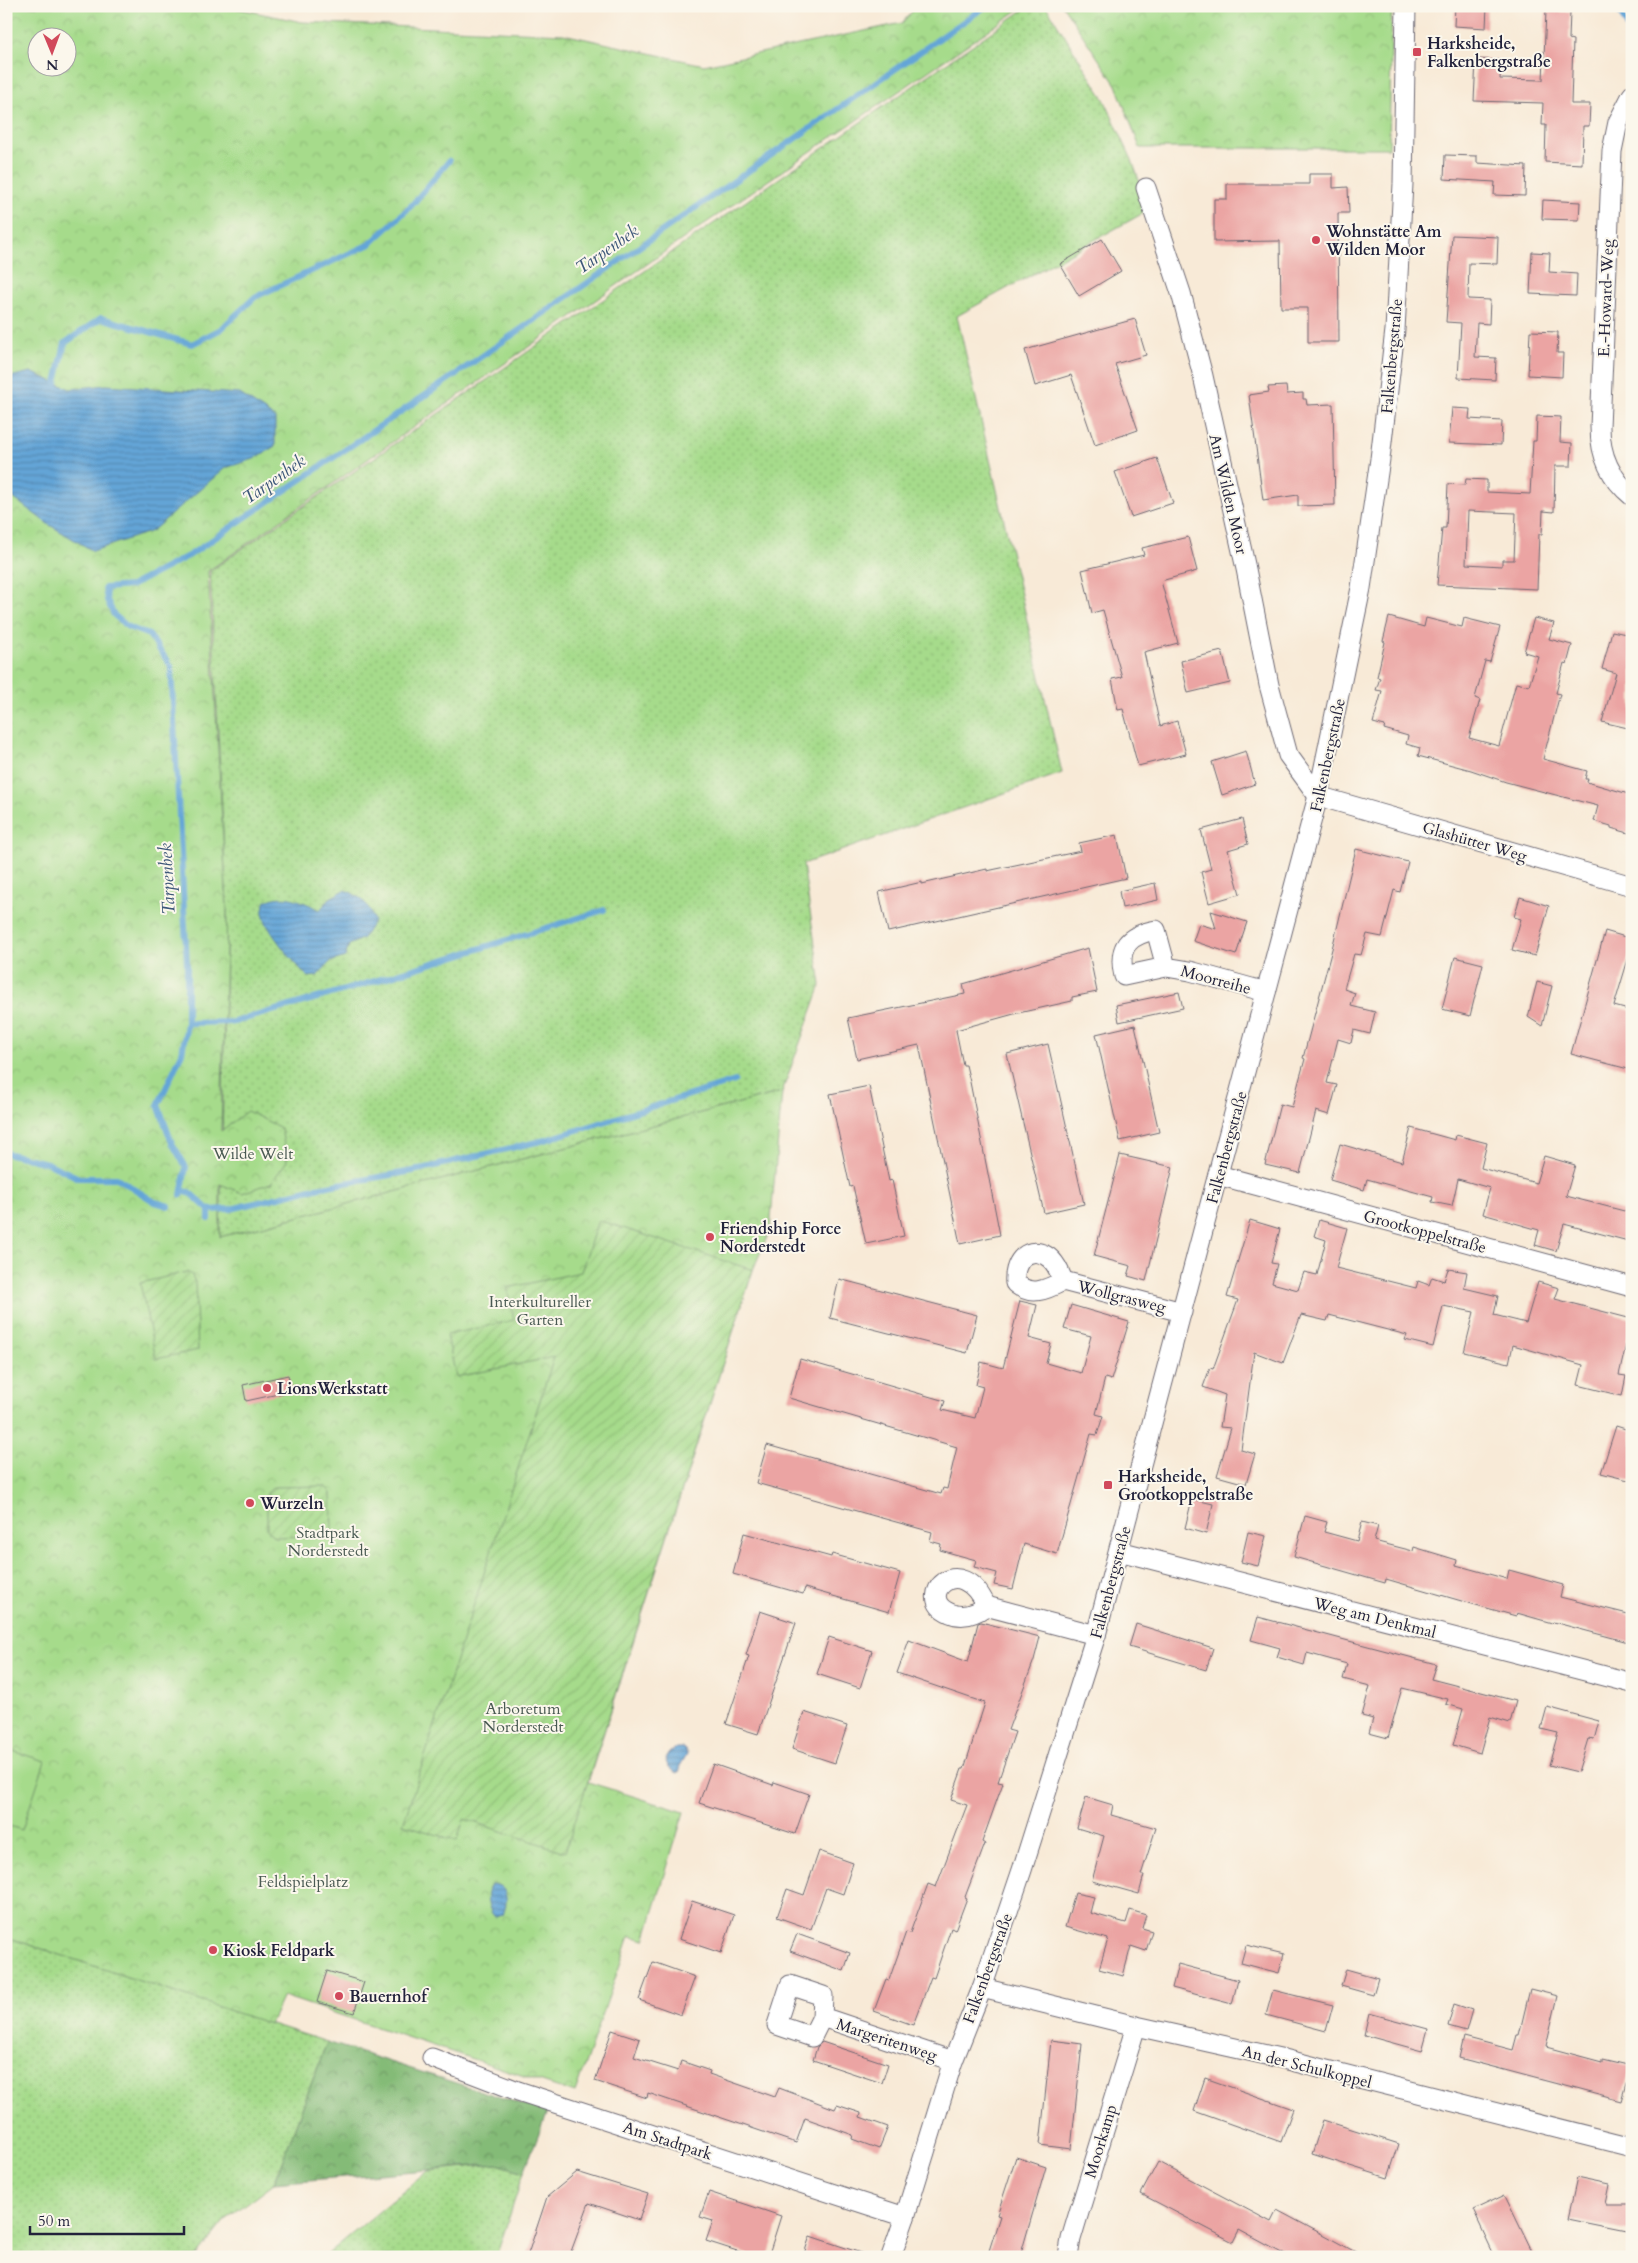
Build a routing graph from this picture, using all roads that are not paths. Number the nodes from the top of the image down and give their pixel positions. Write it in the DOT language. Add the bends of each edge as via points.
graph roads {
  1 [pos="1406,6"];
  2 [pos="1632,95"];
  3 [pos="1146,188"];
  4 [pos="1632,496"];
  5 [pos="1318,796"];
  6 [pos="1632,886"];
  7 [pos="1166,967"];
  8 [pos="1266,992"];
  9 [pos="1218,1175"];
  10 [pos="1063,1281"];
  11 [pos="1632,1287"];
  12 [pos="1182,1312"];
  13 [pos="1118,1552"];
  14 [pos="986,1606"];
  15 [pos="1096,1635"];
  16 [pos="1632,1683"];
  17 [pos="982,1988"];
  18 [pos="822,2017"];
  19 [pos="1136,2026"];
  20 [pos="432,2058"];
  21 [pos="953,2061"];
  22 [pos="1632,2147"];
  23 [pos="905,2218"];
  24 [pos="891,2257"];
  25 [pos="1068,2257"];
  1 -- 5 [label="street, Falkenbergstraße" via="1403,194 1395,330 1361,588"];
  2 -- 4 [label="street, E.-Howard-Weg" via="1618,122 1612,151 1600,427 1606,463"];
  3 -- 5 [label="street, Am Wilden Moor" via="1181,293 1202,376 1269,685 1288,755"];
  5 -- 6 [label="street, Glashütter Weg"];
  5 -- 8 [label="street, Falkenbergstraße"];
  7 -- 8 [label="street, Moorreihe" via="1190,970"];
  8 -- 9 [label="street, Falkenbergstraße"];
  9 -- 11 [label="street, Grootkoppelstraße"];
  9 -- 12 [label="street, Falkenbergstraße"];
  10 -- 12 [label="street, Wollgrasweg"];
  12 -- 13 [label="street, Falkenbergstraße"];
  13 -- 15 [label="street, Falkenbergstraße"];
  13 -- 16 [label="street, Weg am Denkmal"];
  14 -- 15 [label="street"];
  15 -- 17 [label="street, Falkenbergstraße"];
  17 -- 19 [label="street, An der Schulkoppel"];
  17 -- 21 [label="street, Falkenbergstraße"];
  18 -- 21 [label="street, Margeritenweg"];
  19 -- 22 [label="street, An der Schulkoppel" via="1280,2058"];
  19 -- 25 [label="street, Moorkamp" via="1077,2216"];
  20 -- 23 [label="street, Am Stadtpark" via="518,2091"];
  21 -- 23 [label="street, Falkenbergstraße"];
  23 -- 24 [label="street, Falkenbergstraße"];
}
